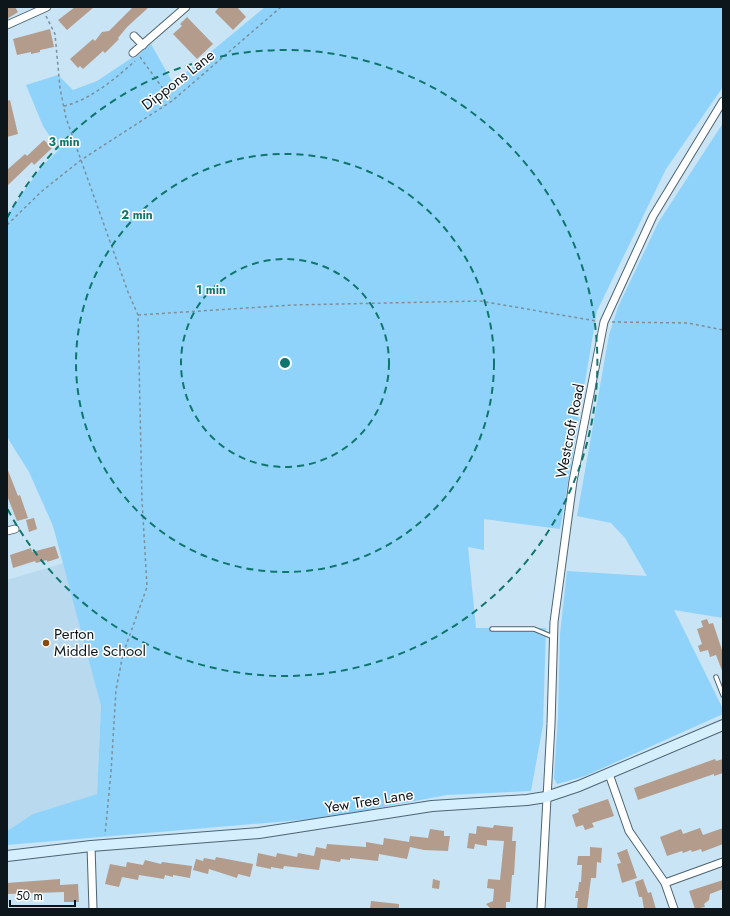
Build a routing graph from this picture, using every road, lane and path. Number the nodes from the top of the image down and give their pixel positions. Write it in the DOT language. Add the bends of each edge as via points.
graph roads {
  1 [pos="186,7"];
  2 [pos="281,7"];
  3 [pos="45,8"];
  4 [pos="7,25"];
  5 [pos="134,36"];
  6 [pos="142,45"];
  7 [pos="133,53"];
  8 [pos="172,101"];
  9 [pos="723,101"];
  10 [pos="64,106"];
  11 [pos="81,160"];
  12 [pos="7,225"];
  13 [pos="138,315"];
  14 [pos="604,322"];
  15 [pos="723,330"];
  16 [pos="15,528"];
  17 [pos="7,531"];
  18 [pos="492,629"];
  19 [pos="554,638"];
  20 [pos="716,677"];
  21 [pos="723,695"];
  22 [pos="723,725"];
  23 [pos="609,774"];
  24 [pos="546,797"];
  25 [pos="105,845"];
  26 [pos="91,846"];
  27 [pos="7,856"];
  28 [pos="723,862"];
  29 [pos="665,883"];
  30 [pos="92,909"];
  31 [pos="541,909"];
  32 [pos="674,909"];
  1 -- 6 [label="street"];
  2 -- 8 [label="path, Dippons Lane"];
  3 -- 4 [label="street"];
  3 -- 10 [label="path" via="55,34"];
  5 -- 6 [label="street"];
  6 -- 7 [label="street"];
  8 -- 10 [label="path" via="140,57 76,104"];
  8 -- 11 [label="path, Dippons Lane"];
  9 -- 14 [label="street, Westcroft Road" via="653,216"];
  10 -- 11 [label="path"];
  11 -- 12 [label="path, Dippons Lane" via="42,191"];
  11 -- 13 [label="path"];
  13 -- 14 [label="path" via="293,305 480,302"];
  13 -- 25 [label="path" via="142,500 147,587 123,654 116,690"];
  14 -- 15 [label="path" via="688,323"];
  14 -- 19 [label="street, Westcroft Road" via="574,481 554,622"];
  16 -- 17 [label="street"];
  18 -- 19 [label="lane" via="534,629"];
  19 -- 24 [label="street, Westcroft Road"];
  20 -- 21 [label="lane"];
  22 -- 23 [label="street, Yew Tree Lane"];
  23 -- 24 [label="street, Yew Tree Lane"];
  23 -- 29 [label="street" via="629,831"];
  24 -- 25 [label="street, Yew Tree Lane" via="432,806 259,833"];
  24 -- 31 [label="street, Westcroft Road"];
  25 -- 26 [label="street, Yew Tree Lane"];
  26 -- 27 [label="street, Yew Tree Lane"];
  26 -- 30 [label="street"];
  28 -- 29 [label="street"];
  29 -- 32 [label="street"];
}
